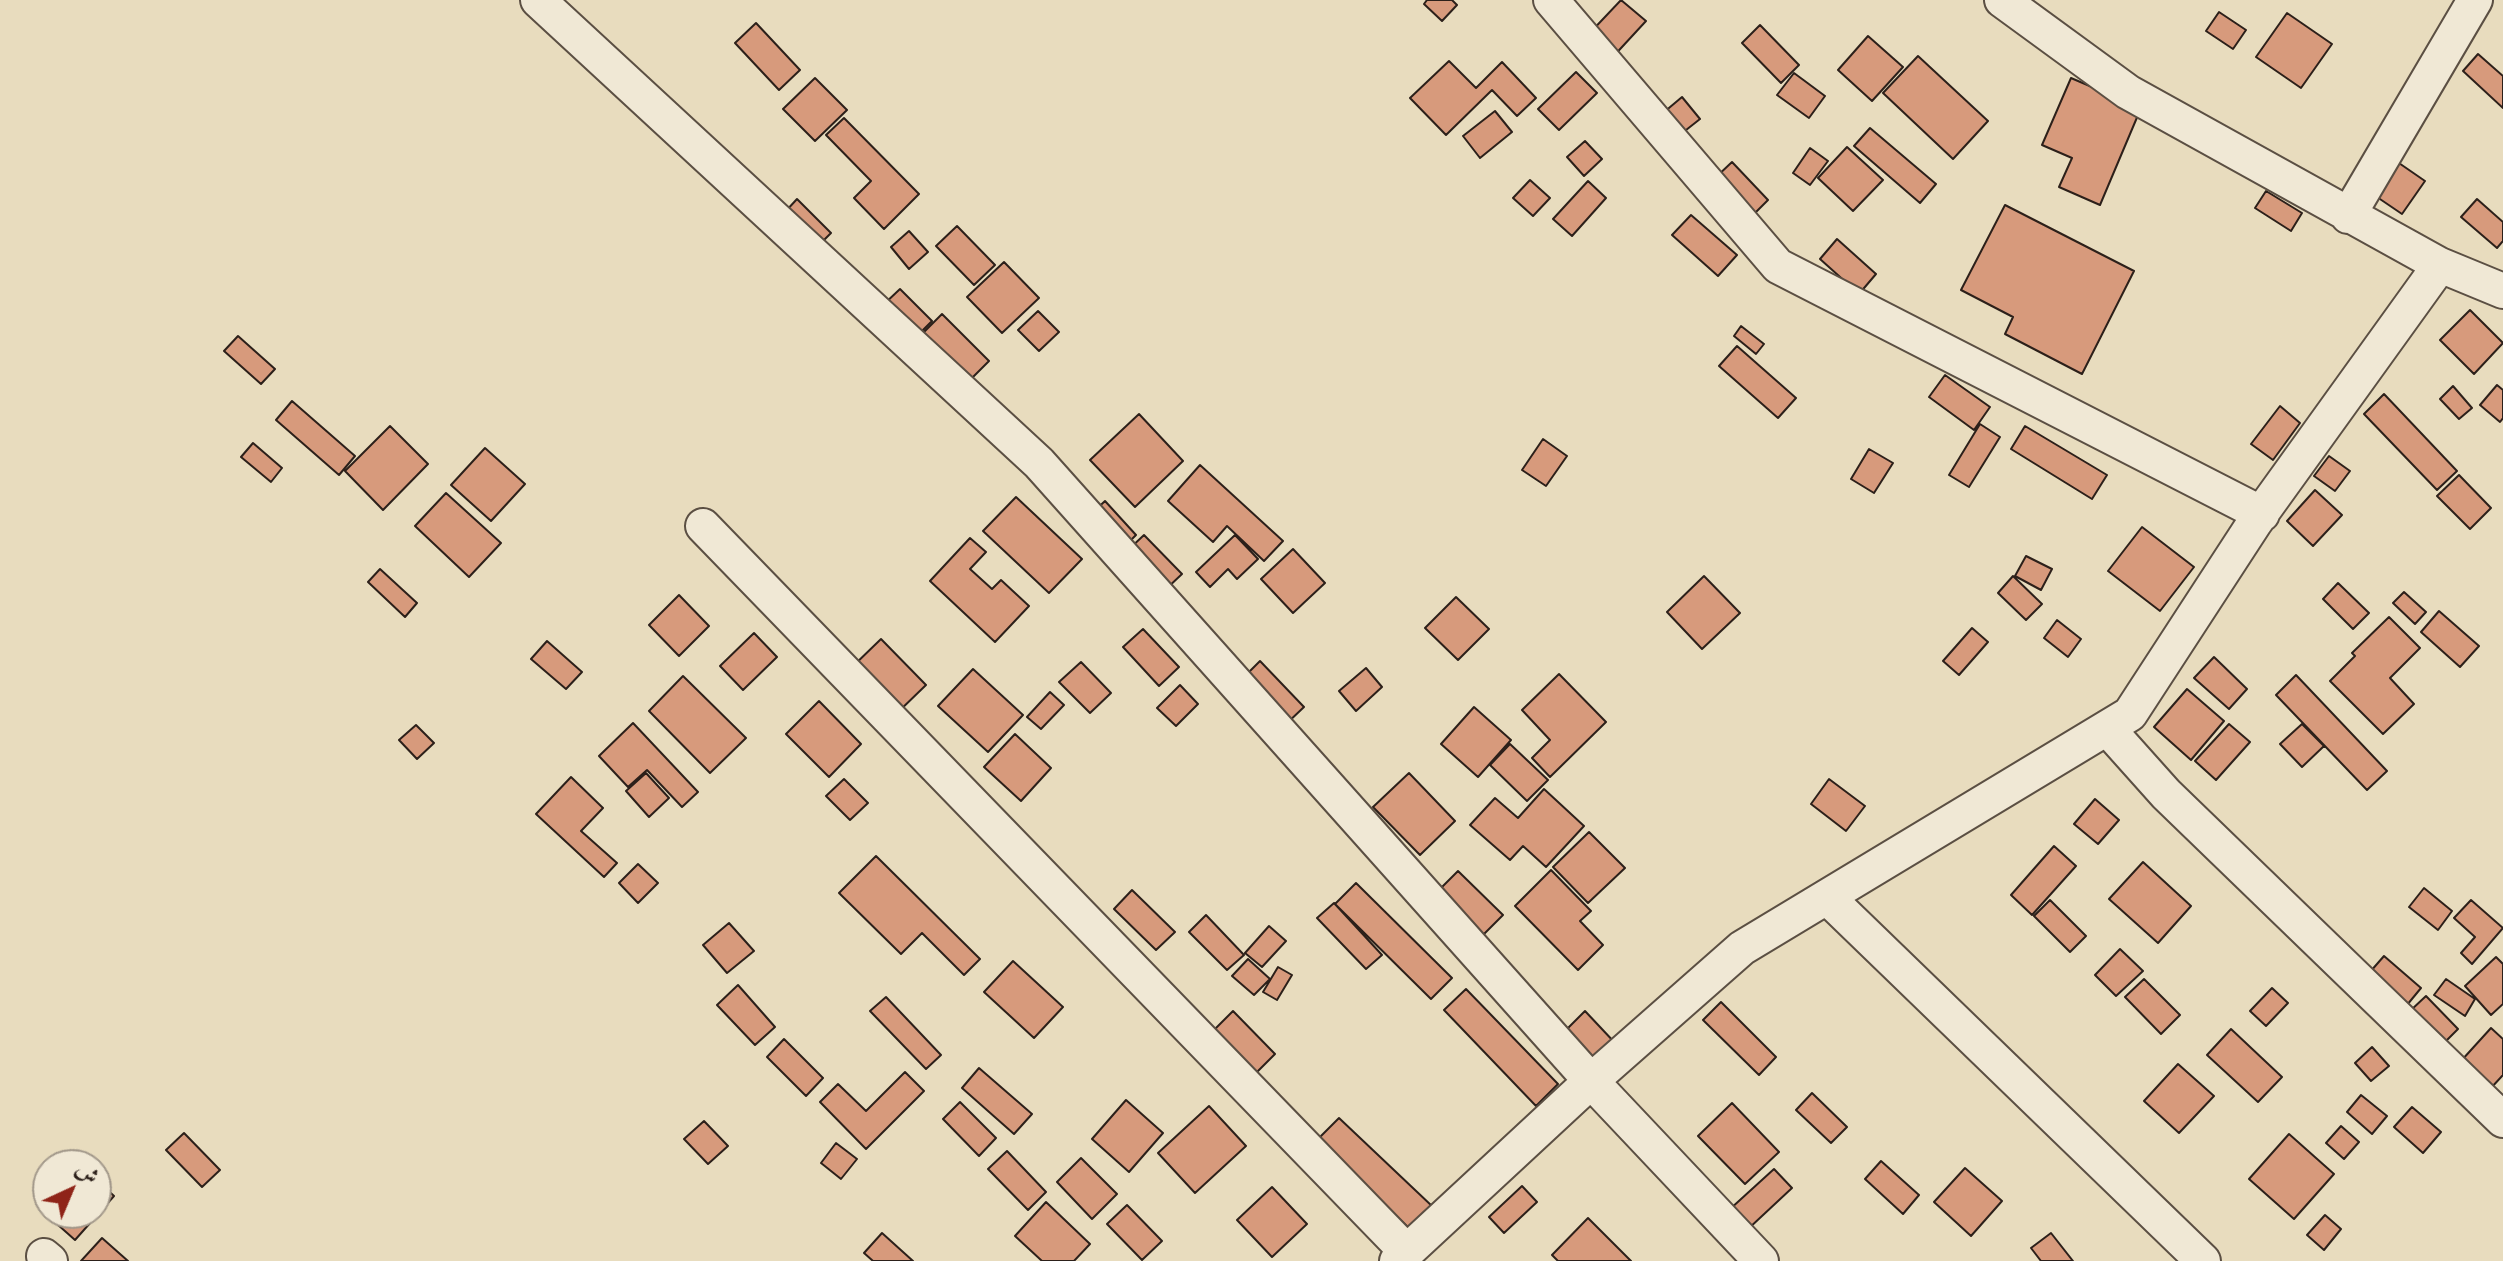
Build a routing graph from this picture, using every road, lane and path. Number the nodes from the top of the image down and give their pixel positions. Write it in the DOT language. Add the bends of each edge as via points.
graph roads {
  1 [pos="538,0"];
  2 [pos="1551,0"];
  3 [pos="2002,0"];
  4 [pos="2475,0"];
  5 [pos="2348,216"];
  6 [pos="2440,265"];
  7 [pos="2503,291"];
  8 [pos="2262,514"];
  9 [pos="703,526"];
  10 [pos="2107,728"];
  11 [pos="1827,897"];
  12 [pos="1591,1081"];
  13 [pos="2503,1120"];
  14 [pos="1402,1257"];
  15 [pos="1761,1261"];
  16 [pos="2203,1261"];
  1 -- 12 [label="street" via="1039,463"];
  2 -- 8 [label="street" via="1778,266"];
  3 -- 5 [label="street" via="2128,92"];
  4 -- 5 [label="street"];
  5 -- 6 [label="street"];
  6 -- 7 [label="street"];
  6 -- 8 [label="street"];
  8 -- 10 [label="street" via="2130,714"];
  9 -- 14 [label="street"];
  10 -- 11 [label="street"];
  10 -- 13 [label="street" via="2166,794"];
  11 -- 12 [label="street" via="1742,948"];
  11 -- 16 [label="street"];
  12 -- 14 [label="street"];
  12 -- 15 [label="street"];
}
